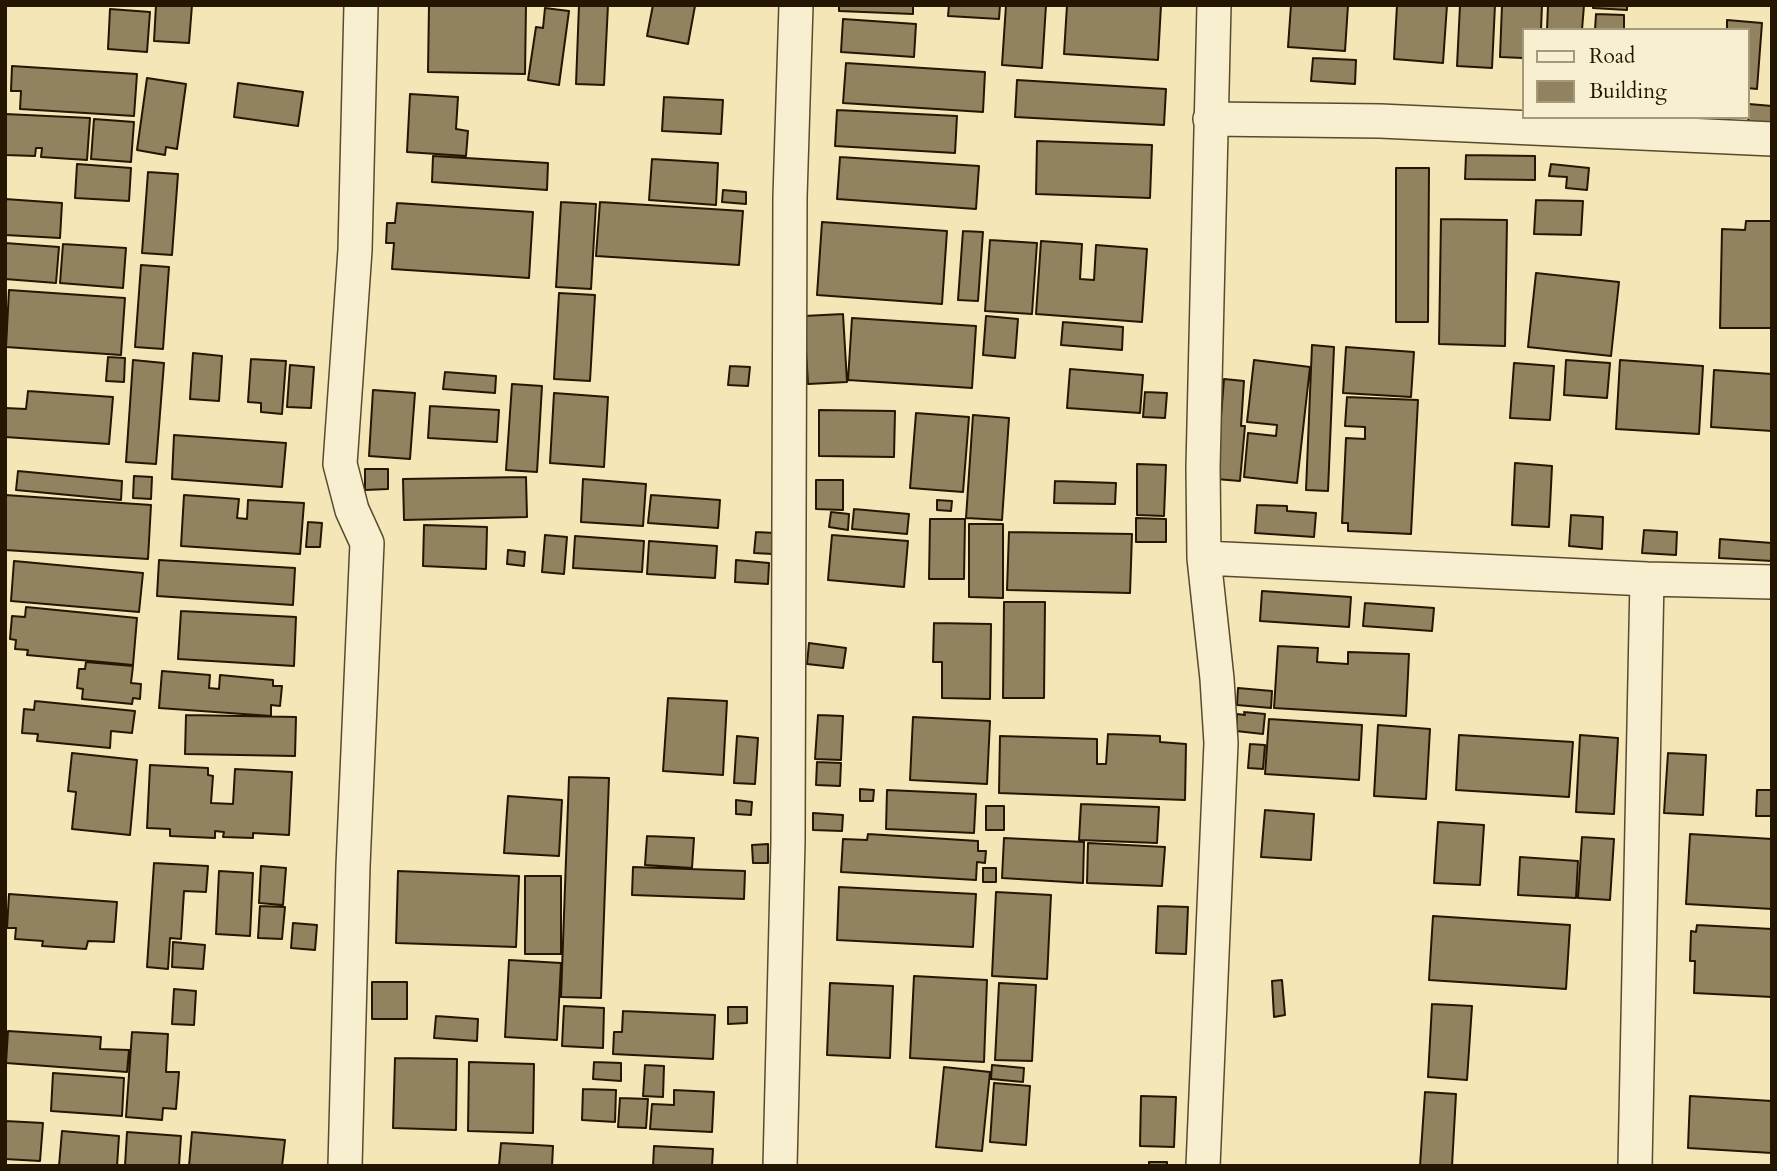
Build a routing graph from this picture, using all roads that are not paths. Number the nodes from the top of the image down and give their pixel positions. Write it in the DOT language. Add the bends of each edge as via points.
graph roads {
  1 [pos="361,5"];
  2 [pos="796,5"];
  3 [pos="1214,5"];
  4 [pos="1210,119"];
  5 [pos="1772,139"];
  6 [pos="1204,558"];
  7 [pos="1647,579"];
  8 [pos="1772,582"];
  9 [pos="345,1166"];
  10 [pos="780,1166"];
  11 [pos="1203,1166"];
  12 [pos="1635,1166"];
  1 -- 9 [label="street" via="355,250 340,464 352,510 367,543"];
  2 -- 10 [label="street" via="790,197 788,842"];
  3 -- 4 [label="street"];
  4 -- 5 [label="street" via="1380,121"];
  4 -- 6 [label="street"];
  6 -- 7 [label="street"];
  6 -- 11 [label="street" via="1221,743"];
  7 -- 8 [label="street"];
  7 -- 12 [label="street"];
}
